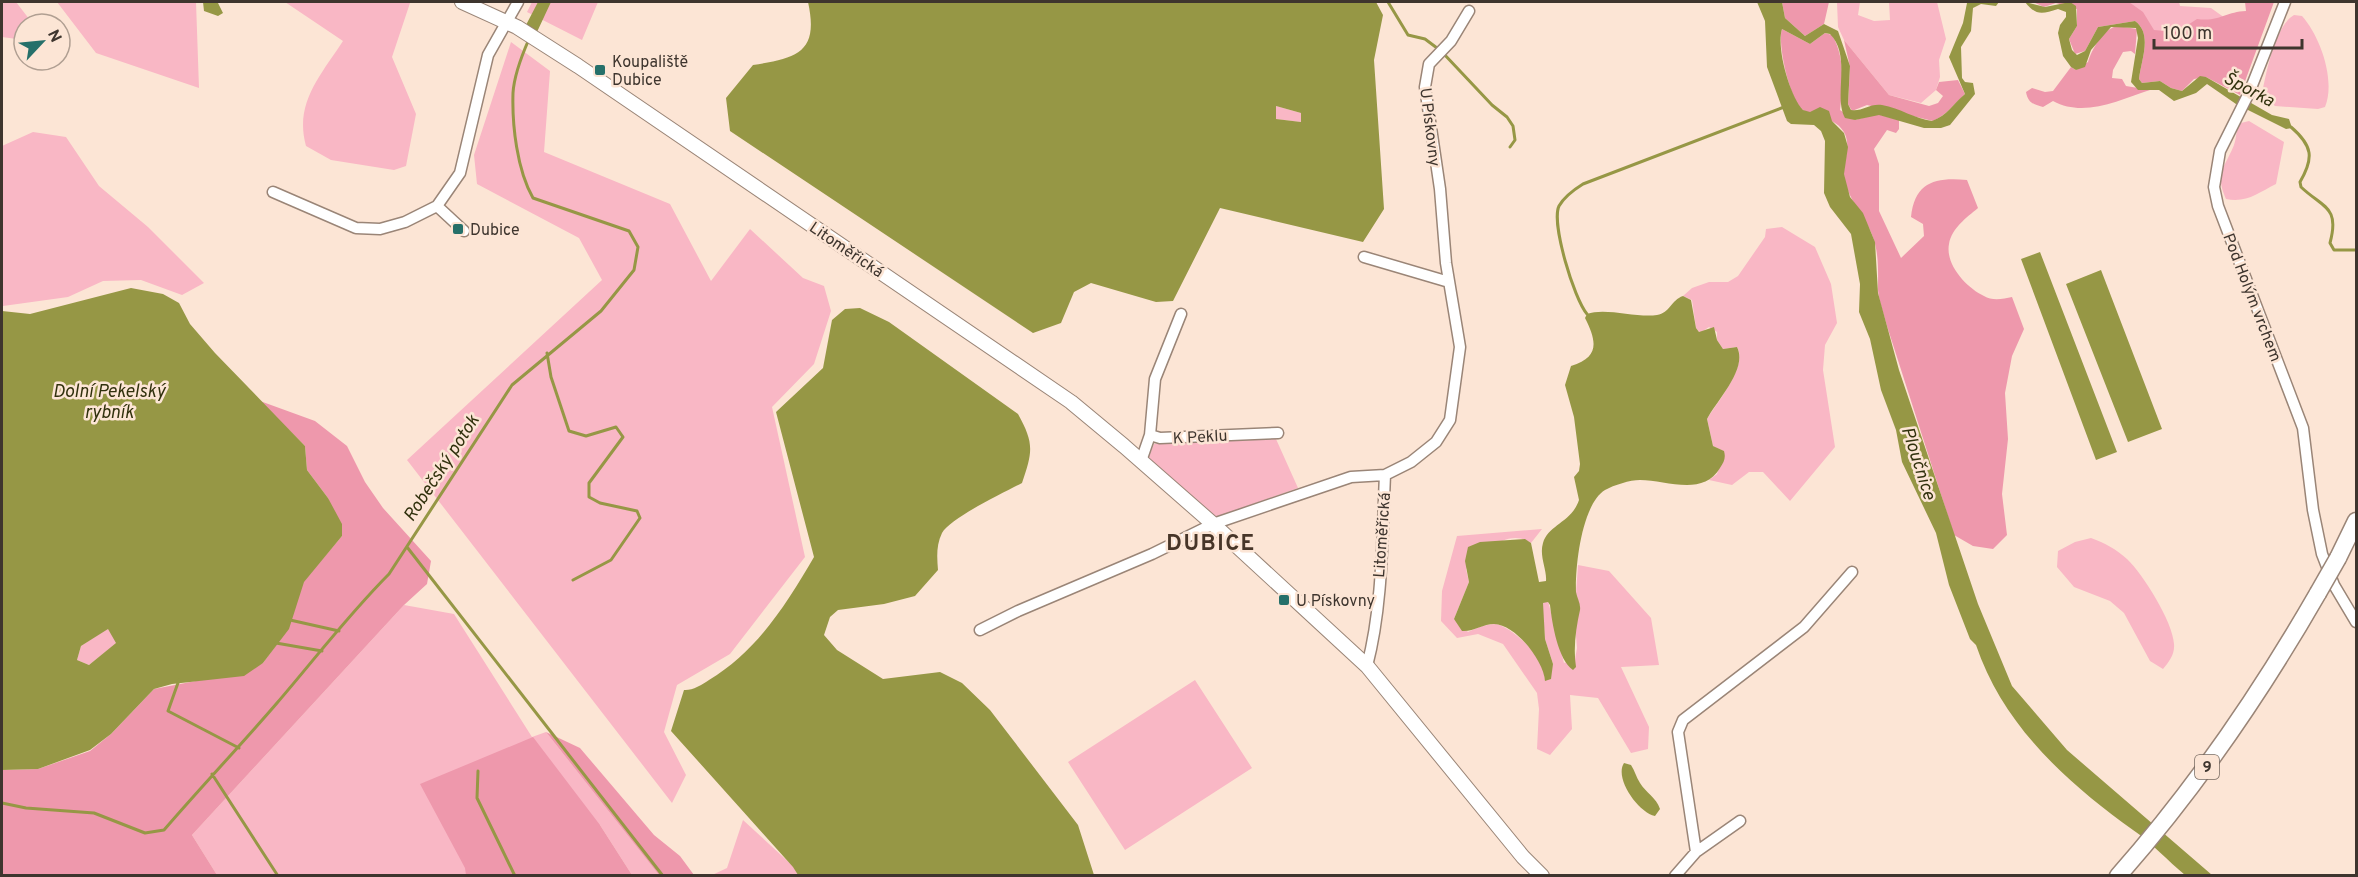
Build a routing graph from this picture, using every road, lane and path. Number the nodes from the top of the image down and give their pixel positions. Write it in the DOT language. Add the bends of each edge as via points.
graph roads {
  1 [pos="462,2"];
  2 [pos="518,2"];
  3 [pos="2285,2"];
  4 [pos="1468,10"];
  5 [pos="512,25"];
  6 [pos="273,192"];
  7 [pos="437,206"];
  8 [pos="464,231"];
  9 [pos="1364,257"];
  10 [pos="1449,282"];
  11 [pos="1181,314"];
  12 [pos="1278,433"];
  13 [pos="1150,435"];
  14 [pos="1141,461"];
  15 [pos="1385,476"];
  16 [pos="2356,521"];
  17 [pos="1213,524"];
  18 [pos="1852,572"];
  19 [pos="2356,622"];
  20 [pos="980,630"];
  21 [pos="1367,666"];
  22 [pos="1740,821"];
  23 [pos="1696,852"];
  24 [pos="1542,876"];
  25 [pos="1675,876"];
  26 [pos="2118,876"];
  1 -- 5 [label="street, Litoměřická"];
  2 -- 5 [label="street"];
  3 -- 19 [label="street, Pod Holým vrchem" via="2217,164 2214,187 2303,428 2322,554 2334,585"];
  4 -- 10 [label="street, U Pískovny" via="1451,41 1429,64 1425,87"];
  5 -- 7 [label="street" via="488,55 460,173"];
  5 -- 14 [label="street, Litoměřická" via="1071,402"];
  6 -- 7 [label="street" via="356,228 380,229"];
  7 -- 8 [label="street"];
  9 -- 10 [label="street"];
  10 -- 15 [label="street, U Pískovny" via="1460,347 1450,420 1436,442"];
  11 -- 13 [label="street" via="1155,379"];
  12 -- 13 [label="street, K Peklu" via="1160,438"];
  13 -- 14 [label="street, K Peklu"];
  14 -- 17 [label="street, Litoměřická"];
  15 -- 17 [label="street, Litoměřická" via="1351,477"];
  15 -- 21 [label="street, Litoměřická" via="1382,549"];
  16 -- 26 [label="main road, 9, bridge" via="2285,650 2218,753"];
  17 -- 20 [label="street, Litoměřická"];
  17 -- 21 [label="street, Litoměřická"];
  18 -- 23 [label="street" via="1804,627 1683,720 1677,732"];
  21 -- 24 [label="street, Litoměřická"];
  22 -- 23 [label="street"];
  23 -- 25 [label="street"];
}
